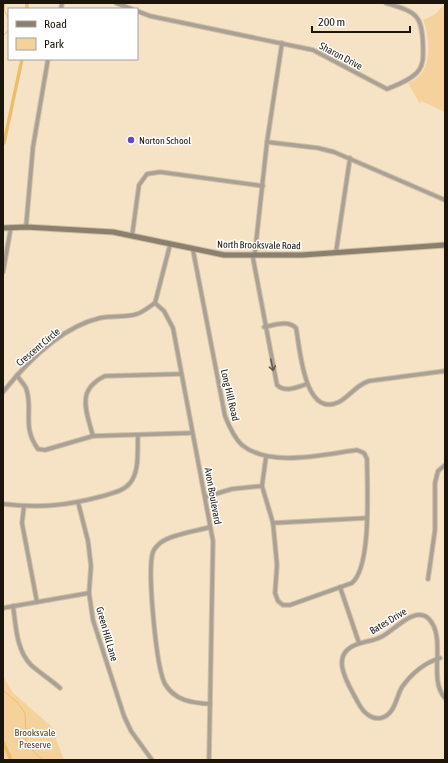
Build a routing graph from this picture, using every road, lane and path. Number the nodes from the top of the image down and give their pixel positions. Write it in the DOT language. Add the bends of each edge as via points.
graph roads {
  1 [pos="116,3"];
  2 [pos="386,3"];
  3 [pos="129,8"];
  4 [pos="138,11"];
  5 [pos="282,42"];
  6 [pos="48,60"];
  7 [pos="267,142"];
  8 [pos="350,158"];
  9 [pos="263,186"];
  10 [pos="445,200"];
  11 [pos="11,227"];
  12 [pos="26,227"];
  13 [pos="3,228"];
  14 [pos="132,236"];
  15 [pos="170,245"];
  16 [pos="445,245"];
  17 [pos="193,250"];
  18 [pos="336,252"];
  19 [pos="254,255"];
  20 [pos="3,272"];
  21 [pos="155,303"];
  22 [pos="264,327"];
  23 [pos="445,371"];
  24 [pos="180,374"];
  25 [pos="17,375"];
  26 [pos="307,384"];
  27 [pos="3,392"];
  28 [pos="192,433"];
  29 [pos="138,435"];
  30 [pos="93,436"];
  31 [pos="266,457"];
  32 [pos="445,465"];
  33 [pos="262,486"];
  34 [pos="205,497"];
  35 [pos="78,502"];
  36 [pos="3,504"];
  37 [pos="24,506"];
  38 [pos="367,518"];
  39 [pos="273,523"];
  40 [pos="210,527"];
  41 [pos="428,579"];
  42 [pos="340,587"];
  43 [pos="89,593"];
  44 [pos="37,602"];
  45 [pos="13,606"];
  46 [pos="3,608"];
  47 [pos="359,643"];
  48 [pos="440,658"];
  49 [pos="60,688"];
  50 [pos="445,698"];
  51 [pos="210,704"];
  52 [pos="152,760"];
  53 [pos="209,760"];
  1 -- 3 [label="street"];
  2 -- 5 [label="street, Sharon Drive" via="415,15 422,28 423,63 418,72 387,90 313,50"];
  4 -- 5 [label="street, Sharon Drive" via="150,16"];
  5 -- 7 [label="street"];
  6 -- 12 [label="street" via="33,147"];
  7 -- 8 [label="street" via="318,148"];
  7 -- 9 [label="street"];
  8 -- 10 [label="street"];
  8 -- 18 [label="street"];
  9 -- 14 [label="street" via="160,172 147,174 139,185"];
  9 -- 19 [label="street"];
  11 -- 12 [label="main road, North Brooksvale Road"];
  11 -- 13 [label="main road, North Brooksvale Road"];
  11 -- 20 [label="street"];
  12 -- 14 [label="main road, North Brooksvale Road" via="113,232"];
  14 -- 15 [label="main road, North Brooksvale Road"];
  15 -- 17 [label="main road, North Brooksvale Road"];
  15 -- 21 [label="street"];
  16 -- 18 [label="main road, North Brooksvale Road"];
  17 -- 19 [label="main road, North Brooksvale Road" via="224,255"];
  17 -- 31 [label="street, Long Hill Road" via="225,416 232,433 242,445"];
  18 -- 19 [label="main road, North Brooksvale Road"];
  19 -- 22 [label="street" via="253,263"];
  21 -- 24 [label="street, Avon Boulevard" via="164,311 173,328"];
  21 -- 25 [label="street, Crescent Circle" via="137,314 101,317 84,322 67,332"];
  22 -- 26 [label="street" via="287,323 296,328"];
  22 -- 26 [label="street, one-way" via="276,386 286,390"];
  23 -- 26 [label="street" via="362,383 343,399 331,404 313,397"];
  24 -- 28 [label="street, Avon Boulevard"];
  24 -- 30 [label="street" via="105,376 95,381 88,389 85,400"];
  25 -- 27 [label="street"];
  25 -- 30 [label="street, Crescent Circle" via="26,388 28,421 33,441 38,449 46,450"];
  28 -- 29 [label="street, Crescent Circle"];
  28 -- 34 [label="street, Avon Boulevard"];
  29 -- 30 [label="street, Crescent Circle"];
  29 -- 35 [label="street" via="137,465 131,483 113,493"];
  31 -- 33 [label="street"];
  31 -- 38 [label="street" via="286,458 357,450 364,453 367,459"];
  32 -- 41 [label="street" via="438,471 435,482 435,530"];
  33 -- 34 [label="street" via="232,489"];
  33 -- 39 [label="street"];
  34 -- 40 [label="street, Avon Boulevard"];
  35 -- 37 [label="street" via="54,506"];
  35 -- 43 [label="street, Green Hill Lane" via="88,541 91,566"];
  36 -- 37 [label="street"];
  37 -- 44 [label="street" via="22,523"];
  38 -- 39 [label="street"];
  38 -- 42 [label="street" via="362,568 358,578"];
  39 -- 42 [label="street" via="275,593 278,601 283,605 290,605"];
  40 -- 51 [label="street, Avon Boulevard" via="213,541"];
  40 -- 51 [label="street" via="159,544 153,551 152,573 154,625 160,670 166,684 182,699 192,703"];
  42 -- 47 [label="street"];
  43 -- 44 [label="street"];
  43 -- 52 [label="street, Green Hill Lane" via="93,620 124,716 131,732"];
  44 -- 45 [label="street"];
  45 -- 46 [label="street"];
  45 -- 49 [label="street" via="23,654"];
  47 -- 48 [label="street, Bates Drive" via="382,637 413,615 421,614 434,624 439,640"];
  47 -- 48 [label="street, Bates Drive" via="350,647 344,654 341,664 343,674 355,697 366,714 372,718 380,718 393,710 397,696 410,677 425,664"];
  48 -- 50 [label="street, Bates Drive" via="438,677 440,692"];
  51 -- 53 [label="street, Avon Boulevard"];
}
